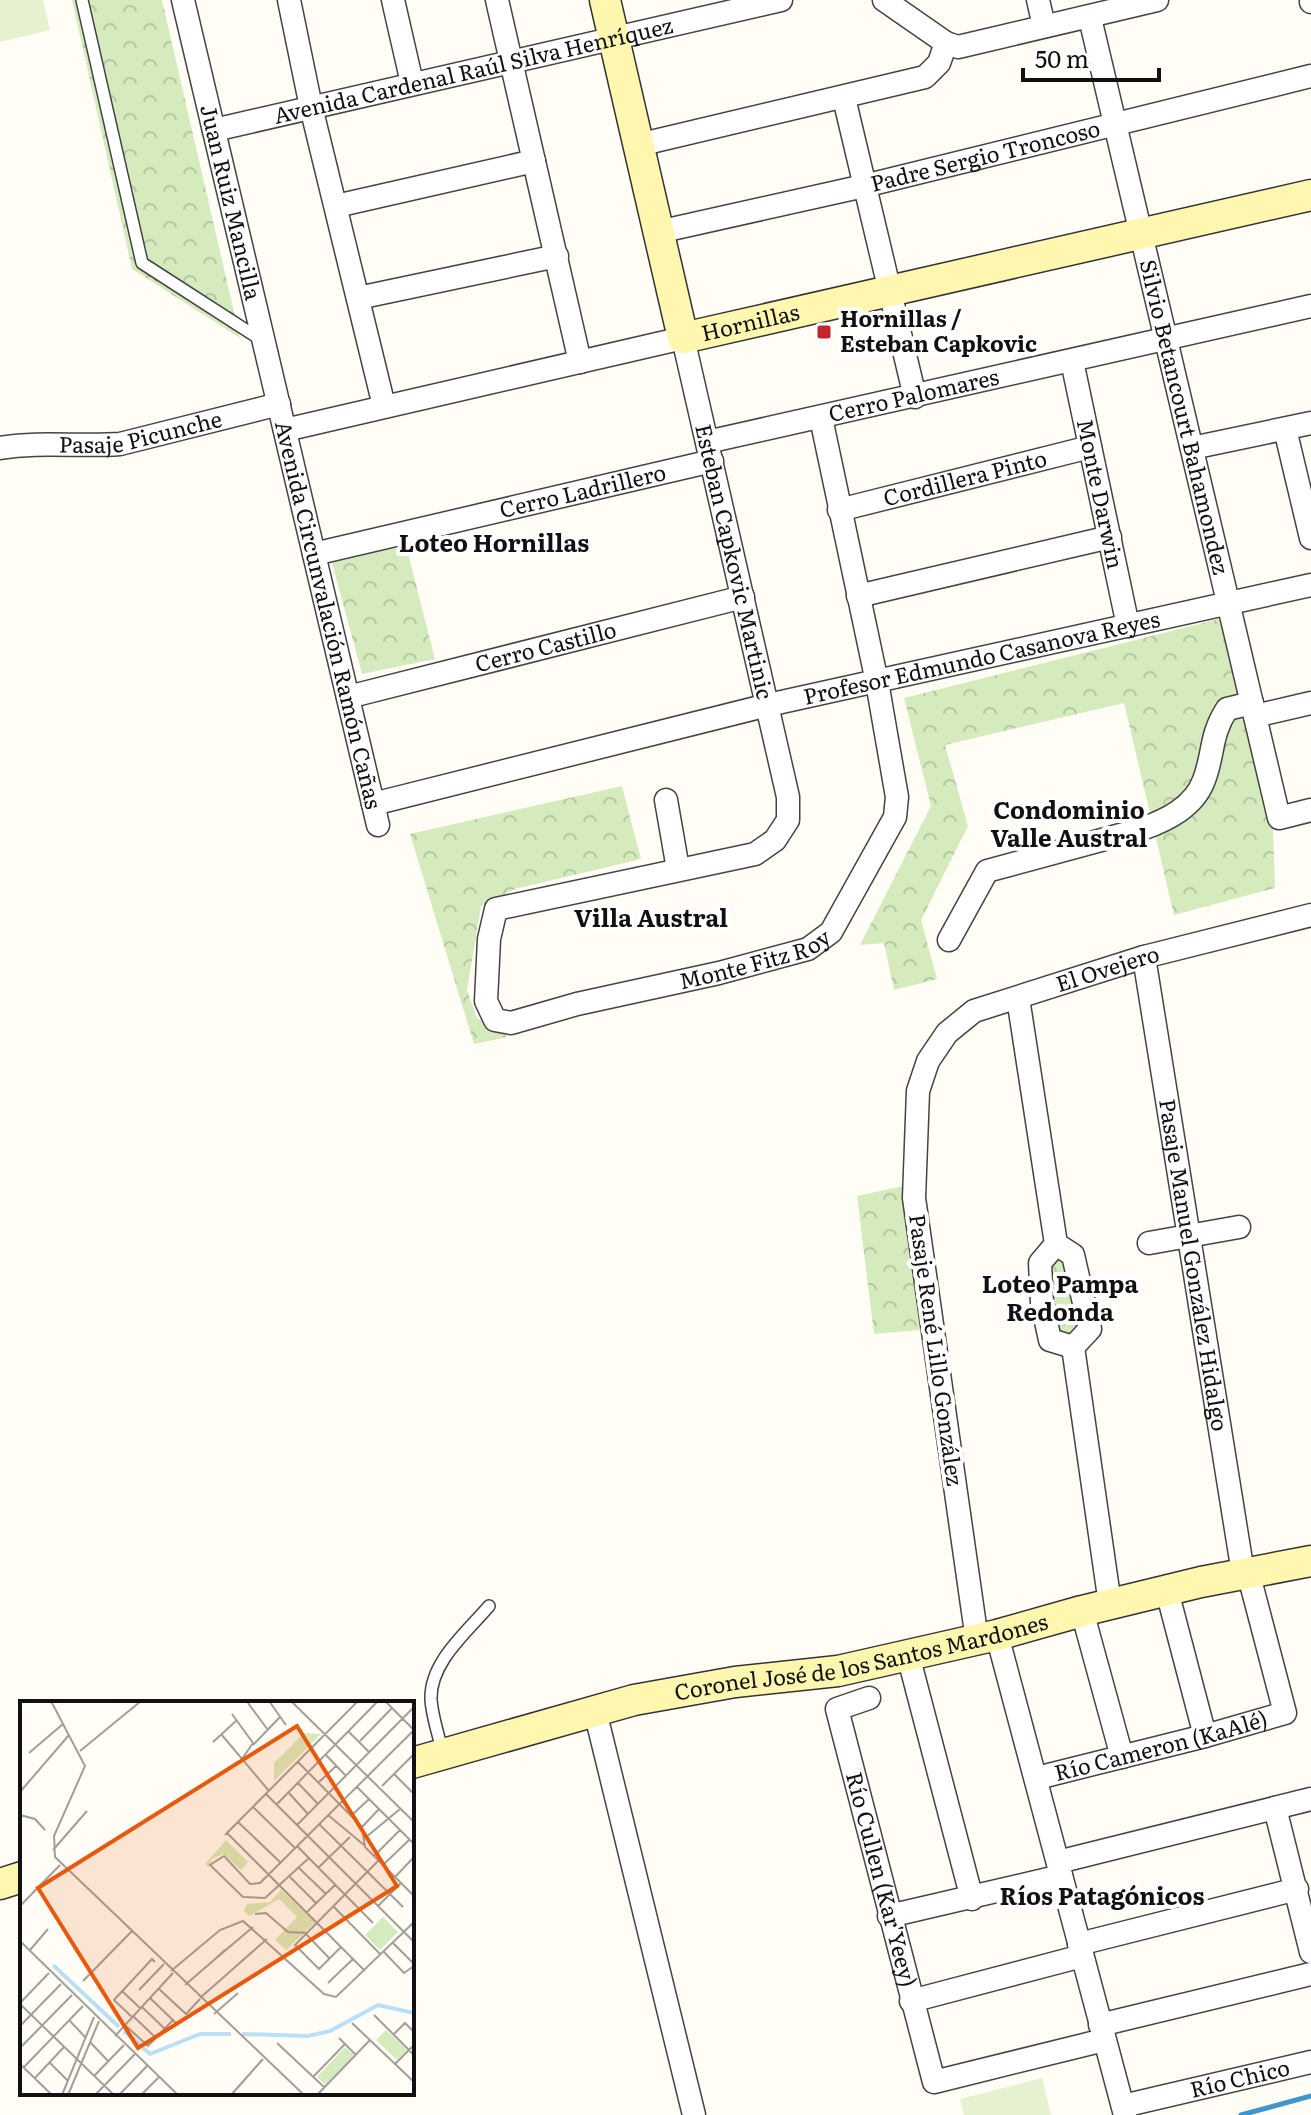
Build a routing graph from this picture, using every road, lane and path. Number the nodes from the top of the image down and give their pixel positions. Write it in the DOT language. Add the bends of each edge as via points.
graph roads {
  1 [pos="82,0"];
  2 [pos="183,0"];
  3 [pos="289,0"];
  4 [pos="393,0"];
  5 [pos="497,0"];
  6 [pos="605,0"];
  7 [pos="781,0"];
  8 [pos="884,0"];
  9 [pos="1038,0"];
  10 [pos="1142,2"];
  11 [pos="728,6"];
  12 [pos="912,8"];
  13 [pos="1090,18"];
  14 [pos="1044,26"];
  15 [pos="614,39"];
  16 [pos="946,43"];
  17 [pos="511,60"];
  18 [pos="1311,76"];
  19 [pos="412,83"];
  20 [pos="844,98"];
  21 [pos="311,107"];
  22 [pos="1115,123"];
  23 [pos="214,130"];
  24 [pos="638,145"];
  25 [pos="534,161"];
  26 [pos="864,186"];
  27 [pos="1311,195"];
  28 [pos="336,206"];
  29 [pos="658,232"];
  30 [pos="1141,233"];
  31 [pos="557,256"];
  32 [pos="890,293"];
  33 [pos="358,298"];
  34 [pos="1311,306"];
  35 [pos="683,338"];
  36 [pos="1166,340"];
  37 [pos="264,342"];
  38 [pos="1072,361"];
  39 [pos="580,362"];
  40 [pos="915,397"];
  41 [pos="279,404"];
  42 [pos="384,406"];
  43 [pos="821,418"];
  44 [pos="1311,423"];
  45 [pos="1285,429"];
  46 [pos="285,430"];
  47 [pos="1090,447"];
  48 [pos="0,448"];
  49 [pos="1192,448"];
  50 [pos="709,452"];
  51 [pos="839,510"];
  52 [pos="1110,537"];
  53 [pos="1311,538"];
  54 [pos="314,554"];
  55 [pos="1311,585"];
  56 [pos="858,596"];
  57 [pos="743,597"];
  58 [pos="1229,604"];
  59 [pos="1128,626"];
  60 [pos="877,682"];
  61 [pos="348,697"];
  62 [pos="1311,703"];
  63 [pos="768,705"];
  64 [pos="1254,709"];
  65 [pos="666,800"];
  66 [pos="1311,810"];
  67 [pos="376,814"];
  68 [pos="678,869"];
  69 [pos="496,909"];
  70 [pos="1311,915"];
  71 [pos="949,940"];
  72 [pos="1144,957"];
  73 [pos="1018,998"];
  74 [pos="928,1061"];
  75 [pos="1239,1227"];
  76 [pos="1190,1237"];
  77 [pos="1149,1243"];
  78 [pos="1056,1244"];
  79 [pos="1073,1347"];
  80 [pos="1311,1561"];
  81 [pos="1245,1572"];
  82 [pos="1167,1591"];
  83 [pos="489,1606"];
  84 [pos="1096,1608"];
  85 [pos="987,1637"];
  86 [pos="908,1655"];
  87 [pos="869,1698"];
  88 [pos="595,1711"];
  89 [pos="1285,1713"];
  90 [pos="1205,1736"];
  91 [pos="443,1755"];
  92 [pos="1122,1757"];
  93 [pos="414,1762"];
  94 [pos="1037,1778"];
  95 [pos="1311,1799"];
  96 [pos="1275,1808"];
  97 [pos="1060,1869"];
  98 [pos="20,1878"];
  99 [pos="0,1884"];
  100 [pos="1297,1889"];
  101 [pos="972,1899"];
  102 [pos="889,1916"];
  103 [pos="1080,1950"];
  104 [pos="1311,1952"];
  105 [pos="1311,1974"];
  106 [pos="911,2001"];
  107 [pos="1102,2033"];
  108 [pos="1311,2062"];
  109 [pos="1124,2111"];
  110 [pos="694,2115"];
  1 -- 37 [label="lane" via="142,263"];
  2 -- 23 [label="street, Juan Ruiz Mancilla"];
  3 -- 21 [label="street"];
  4 -- 19 [label="street"];
  5 -- 17 [label="street"];
  6 -- 15 [label="street, Esteban Capkovic Martinic"];
  7 -- 11 [label="street, Avenida Cardenal Raúl Silva Henríquez"];
  8 -- 12 [label="street"];
  9 -- 14 [label="street"];
  10 -- 13 [label="street"];
  11 -- 15 [label="street, Avenida Cardenal Raúl Silva Henríquez"];
  12 -- 16 [label="street"];
  13 -- 14 [label="street"];
  13 -- 22 [label="street, Silvio Betancourt Bahamondez"];
  14 -- 16 [label="street" via="958,47"];
  15 -- 17 [label="street, Avenida Cardenal Raúl Silva Henríquez"];
  15 -- 24 [label="street, Esteban Capkovic Martinic"];
  16 -- 20 [label="street" via="939,63 925,77"];
  17 -- 19 [label="street, Avenida Cardenal Raúl Silva Henríquez"];
  17 -- 25 [label="street"];
  18 -- 22 [label="street, Padre Sergio Troncoso"];
  19 -- 21 [label="street, Avenida Cardenal Raúl Silva Henríquez"];
  20 -- 24 [label="street"];
  20 -- 26 [label="street"];
  21 -- 23 [label="street, Avenida Cardenal Raúl Silva Henríquez"];
  21 -- 28 [label="street"];
  22 -- 26 [label="street, Padre Sergio Troncoso"];
  22 -- 30 [label="street, Silvio Betancourt Bahamondez"];
  23 -- 37 [label="street, Juan Ruiz Mancilla"];
  24 -- 29 [label="street, Esteban Capkovic Martinic"];
  25 -- 28 [label="street"];
  25 -- 31 [label="street"];
  26 -- 29 [label="street, Padre Sergio Troncoso"];
  26 -- 32 [label="street"];
  27 -- 30 [label="street, Hornillas"];
  28 -- 33 [label="street"];
  29 -- 35 [label="street, Esteban Capkovic Martinic"];
  30 -- 32 [label="street, Hornillas"];
  30 -- 36 [label="street, Silvio Betancourt Bahamondez"];
  31 -- 33 [label="street"];
  31 -- 39 [label="street"];
  32 -- 35 [label="street, Hornillas"];
  32 -- 40 [label="street"];
  33 -- 42 [label="street"];
  34 -- 36 [label="street, Cerro Palomares"];
  35 -- 39 [label="street, Hornillas"];
  35 -- 50 [label="street, Esteban Capkovic Martinic"];
  36 -- 38 [label="street, Cerro Palomares"];
  36 -- 49 [label="street, Silvio Betancourt Bahamondez"];
  37 -- 41 [label="street, Juan Ruiz Mancilla"];
  38 -- 40 [label="street, Cerro Palomares"];
  38 -- 47 [label="street, Monte Darwin"];
  39 -- 42 [label="street, Hornillas"];
  40 -- 43 [label="street, Cerro Palomares"];
  41 -- 46 [label="street, Avenida Circunvalación Ramón Cañas"];
  41 -- 48 [label="street, Pasaje Picunche" via="120,444"];
  42 -- 46 [label="street, Hornillas"];
  43 -- 50 [label="street, Cerro Palomares"];
  43 -- 51 [label="street, Monte Fitz Roy"];
  44 -- 45 [label="street"];
  45 -- 49 [label="street"];
  45 -- 53 [label="street"];
  46 -- 54 [label="street, Avenida Circunvalación Ramón Cañas"];
  47 -- 51 [label="street, Cordillera Pinto"];
  47 -- 52 [label="street, Monte Darwin"];
  49 -- 58 [label="street, Silvio Betancourt Bahamondez"];
  50 -- 54 [label="street, Cerro Ladrillero"];
  50 -- 57 [label="street, Esteban Capkovic Martinic"];
  51 -- 56 [label="street, Monte Fitz Roy"];
  52 -- 56 [label="street"];
  52 -- 59 [label="street, Monte Darwin"];
  54 -- 61 [label="street, Avenida Circunvalación Ramón Cañas"];
  55 -- 58 [label="street, Profesor Edmundo Casanova Reyes"];
  56 -- 60 [label="street, Monte Fitz Roy"];
  57 -- 61 [label="street, Cerro Castillo"];
  57 -- 63 [label="street, Esteban Capkovic Martinic"];
  58 -- 59 [label="street, Profesor Edmundo Casanova Reyes"];
  58 -- 64 [label="street, Silvio Betancourt Bahamondez"];
  59 -- 60 [label="street, Profesor Edmundo Casanova Reyes"];
  60 -- 63 [label="street, Profesor Edmundo Casanova Reyes"];
  60 -- 69 [label="street, Monte Fitz Roy" via="897,797 895,817 831,932 808,949 511,1023 495,1020 486,1001"];
  61 -- 67 [label="street, Avenida Circunvalación Ramón Cañas"];
  62 -- 64 [label="street"];
  63 -- 67 [label="street, Profesor Edmundo Casanova Reyes"];
  63 -- 68 [label="street, Esteban Capkovic Martinic" via="788,820 775,840 755,854"];
  64 -- 66 [label="street, Silvio Betancourt Bahamondez" via="1279,818"];
  64 -- 71 [label="street" via="1227,709 1216,725 1204,781 1178,812 1142,829 987,871"];
  65 -- 68 [label="street"];
  68 -- 69 [label="street, Esteban Capkovic Martinic"];
  70 -- 72 [label="street, El Ovejero"];
  72 -- 73 [label="street, El Ovejero"];
  72 -- 76 [label="street, Pasaje Manuel González Hidalgo"];
  73 -- 74 [label="street, El Ovejero" via="974,1011 947,1033"];
  73 -- 78 [label="street"];
  74 -- 85 [label="street, Pasaje René Lillo González" via="918,1091 914,1198"];
  75 -- 76 [label="street"];
  76 -- 77 [label="street"];
  76 -- 81 [label="street, Pasaje Manuel González Hidalgo"];
  78 -- 79 [label="street" via="1073,1255 1090,1329"];
  78 -- 79 [label="street" via="1040,1263 1042,1303 1050,1340"];
  79 -- 84 [label="street"];
  80 -- 81 [label="street, Coronel José de los Santos Mardones"];
  81 -- 82 [label="street, Coronel José de los Santos Mardones"];
  81 -- 89 [label="street, Pasaje Manuel González Hidalgo"];
  82 -- 84 [label="street, Coronel José de los Santos Mardones"];
  82 -- 90 [label="street"];
  83 -- 91 [label="lane" via="443,1661 433,1682 432,1706"];
  84 -- 85 [label="street, Coronel José de los Santos Mardones"];
  84 -- 92 [label="street"];
  85 -- 86 [label="street, Coronel José de los Santos Mardones"];
  85 -- 94 [label="street, Pasaje René Lillo González"];
  86 -- 88 [label="street, Coronel José de los Santos Mardones" via="838,1671 649,1697"];
  86 -- 101 [label="street"];
  87 -- 102 [label="street, Río Cullen (Kar'Yeey)" via="837,1709"];
  88 -- 91 [label="street, Coronel José de los Santos Mardones"];
  88 -- 110 [label="street"];
  89 -- 90 [label="street, Río Cameron (KaAlé)"];
  90 -- 92 [label="street, Río Cameron (KaAlé)"];
  91 -- 93 [label="street, Coronel José de los Santos Mardones"];
  92 -- 94 [label="street, Río Cameron (KaAlé)"];
  94 -- 97 [label="street, Pasaje René Lillo González"];
  95 -- 96 [label="street"];
  96 -- 97 [label="street"];
  96 -- 100 [label="street"];
  97 -- 101 [label="street"];
  97 -- 103 [label="street, Pasaje René Lillo González"];
  98 -- 99 [label="street"];
  100 -- 103 [label="street"];
  100 -- 104 [label="street"];
  101 -- 102 [label="street"];
  102 -- 106 [label="street, Río Cullen (Kar'Yeey)"];
  103 -- 106 [label="street"];
  103 -- 107 [label="street, Pasaje René Lillo González"];
  105 -- 107 [label="street"];
  106 -- 107 [label="street, Río Cullen (Kar'Yeey)" via="934,2082"];
  107 -- 109 [label="street, Pasaje René Lillo González"];
  108 -- 109 [label="street, Río Chico"];
}
